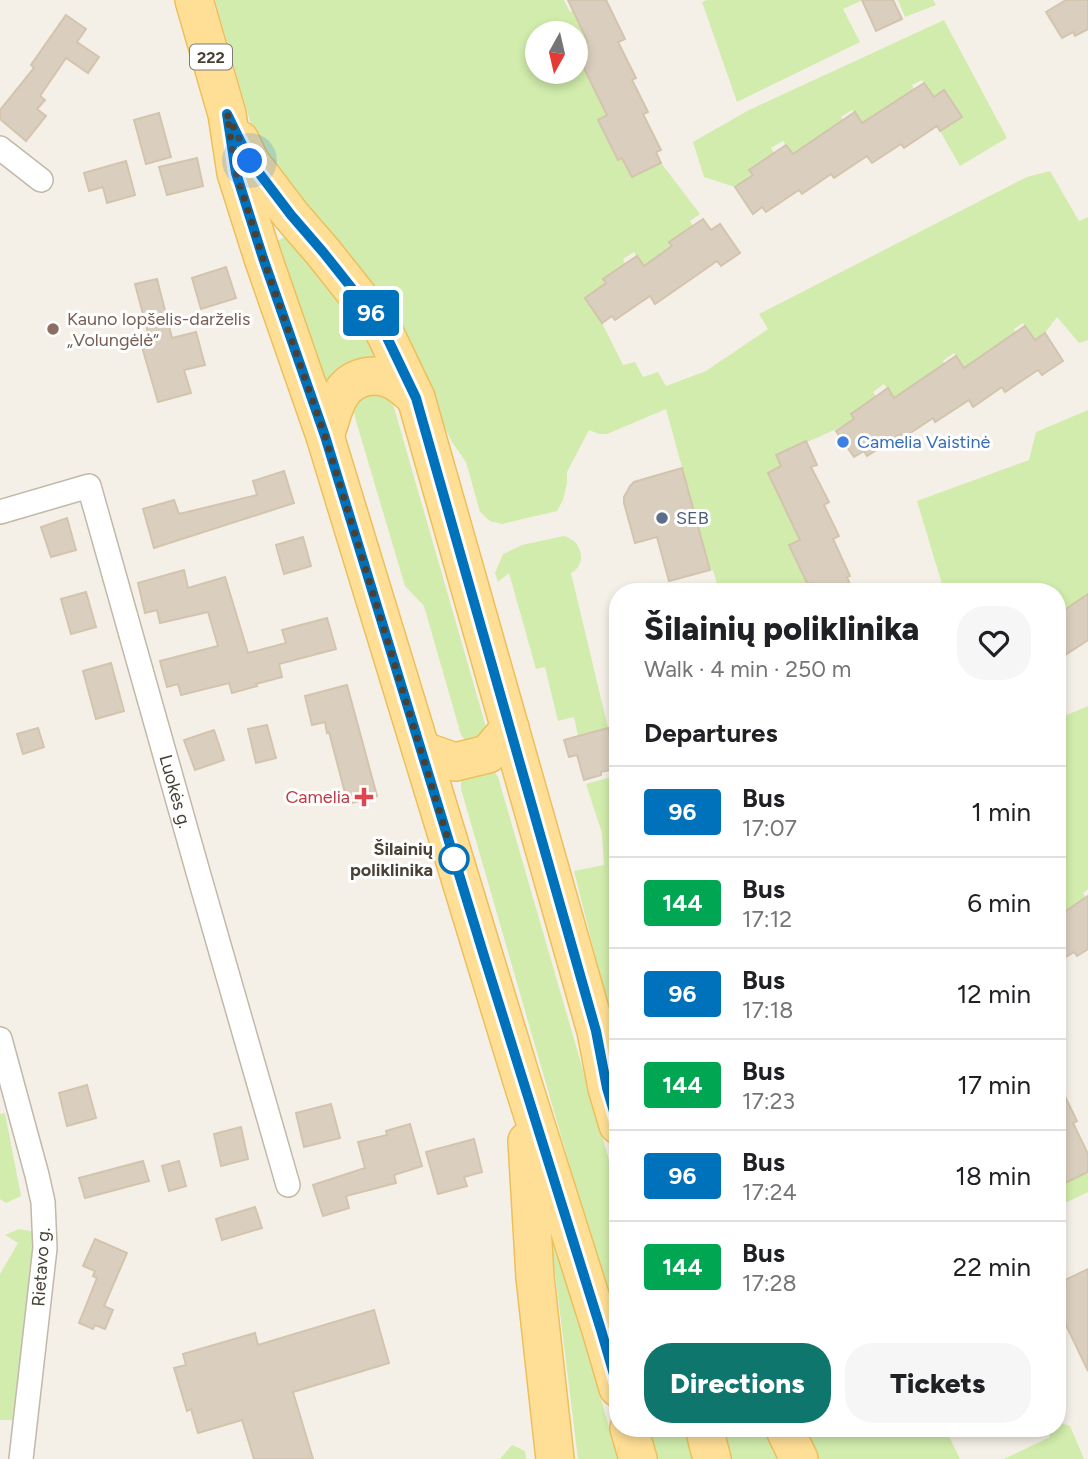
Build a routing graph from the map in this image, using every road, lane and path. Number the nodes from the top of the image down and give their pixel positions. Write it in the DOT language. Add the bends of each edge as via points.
graph roads {
  1 [pos="194,0"];
  2 [pos="227,114"];
  3 [pos="0,148"];
  4 [pos="41,180"];
  5 [pos="416,398"];
  6 [pos="325,436"];
  7 [pos="0,512"];
  8 [pos="510,728"];
  9 [pos="421,750"];
  10 [pos="0,1039"];
  11 [pos="609,1080"];
  12 [pos="523,1084"];
  13 [pos="288,1185"];
  14 [pos="609,1357"];
  15 [pos="632,1437"];
  16 [pos="706,1437"];
  17 [pos="788,1437"];
  18 [pos="21,1459"];
  19 [pos="555,1459"];
  20 [pos="638,1459"];
  21 [pos="712,1459"];
  22 [pos="799,1459"];
  1 -- 2 [label="main road, 222"];
  2 -- 5 [label="main road, 222" via="250,161 381,325"];
  2 -- 6 [label="main road, 222" via="240,185"];
  3 -- 4 [label="street"];
  5 -- 6 [label="main road" via="397,382 362,377 340,395"];
  5 -- 8 [label="main road, 222"];
  6 -- 9 [label="main road, 222"];
  7 -- 13 [label="street, Luokės g." via="89,486"];
  8 -- 9 [label="main road" via="488,754 455,762"];
  8 -- 11 [label="main road, 222"];
  9 -- 12 [label="main road, 222"];
  10 -- 18 [label="street, Rietavo g." via="44,1215 45,1248"];
  12 -- 14 [label="main road, 222"];
  12 -- 19 [label="main road" via="535,1277"];
  15 -- 20 [label="main road"];
  16 -- 21 [label="main road"];
  17 -- 22 [label="main road"];
}
